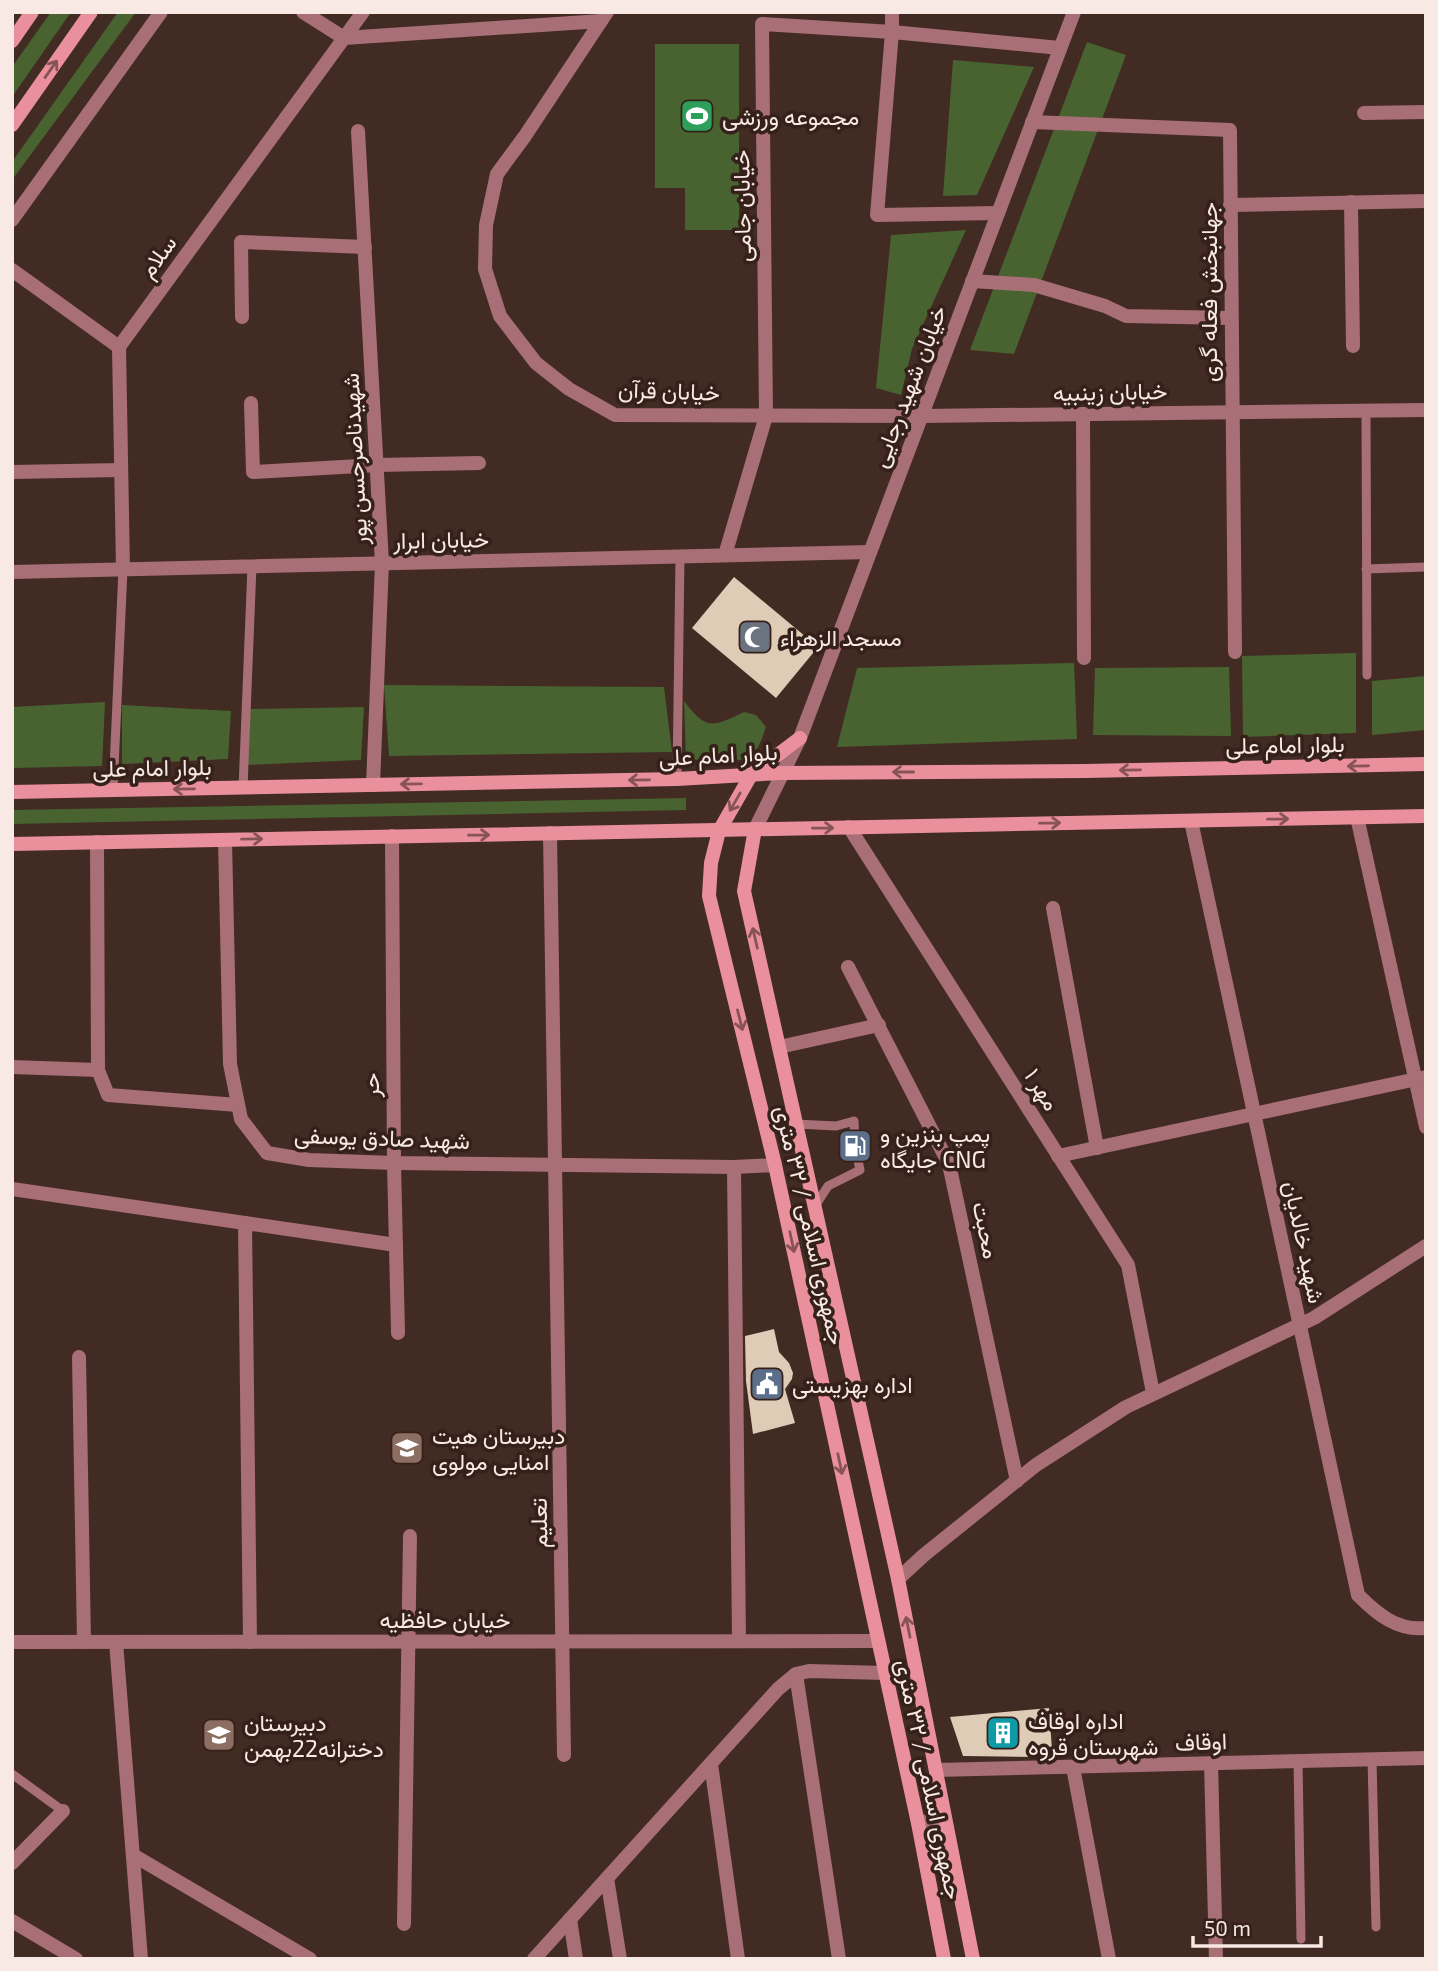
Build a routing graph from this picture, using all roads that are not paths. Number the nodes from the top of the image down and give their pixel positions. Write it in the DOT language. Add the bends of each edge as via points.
graph roads {
  1 [pos="33,12"];
  2 [pos="91,12"];
  3 [pos="161,12"];
  4 [pos="303,12"];
  5 [pos="363,12"];
  6 [pos="892,12"];
  7 [pos="1074,12"];
  8 [pos="604,16"];
  9 [pos="762,18"];
  10 [pos="892,32"];
  11 [pos="344,37"];
  12 [pos="12,41"];
  13 [pos="1060,48"];
  14 [pos="1426,112"];
  15 [pos="1364,113"];
  16 [pos="1032,122"];
  17 [pos="12,125"];
  18 [pos="358,131"];
  19 [pos="1426,201"];
  20 [pos="1351,202"];
  21 [pos="1230,205"];
  22 [pos="998,213"];
  23 [pos="12,220"];
  24 [pos="365,247"];
  25 [pos="12,270"];
  26 [pos="972,281"];
  27 [pos="242,317"];
  28 [pos="1231,318"];
  29 [pos="1353,346"];
  30 [pos="120,347"];
  31 [pos="251,403"];
  32 [pos="1426,410"];
  33 [pos="1366,411"];
  34 [pos="1232,412"];
  35 [pos="1083,414"];
  36 [pos="766,416"];
  37 [pos="922,416"];
  38 [pos="479,463"];
  39 [pos="377,465"];
  40 [pos="121,470"];
  41 [pos="12,472"];
  42 [pos="870,552"];
  43 [pos="725,555"];
  44 [pos="680,556"];
  45 [pos="383,563"];
  46 [pos="253,566"];
  47 [pos="1426,567"];
  48 [pos="122,569"];
  49 [pos="1366,569"];
  50 [pos="12,572"];
  51 [pos="1235,652"];
  52 [pos="1084,659"];
  53 [pos="1367,675"];
  54 [pos="800,738"];
  55 [pos="1426,764"];
  56 [pos="780,773"];
  57 [pos="751,775"];
  58 [pos="677,779"];
  59 [pos="373,785"];
  60 [pos="243,788"];
  61 [pos="113,790"];
  62 [pos="12,792"];
  63 [pos="1426,816"];
  64 [pos="1357,817"];
  65 [pos="1191,821"];
  66 [pos="849,827"];
  67 [pos="755,829"];
  68 [pos="719,831"];
  69 [pos="550,833"];
  70 [pos="391,836"];
  71 [pos="225,840"];
  72 [pos="97,842"];
  73 [pos="12,844"];
  74 [pos="1053,908"];
  75 [pos="848,967"];
  76 [pos="879,1025"];
  77 [pos="779,1047"];
  78 [pos="12,1067"];
  79 [pos="98,1070"];
  80 [pos="1420,1079"];
  81 [pos="238,1105"];
  82 [pos="1254,1114"];
  83 [pos="796,1124"];
  84 [pos="1426,1126"];
  85 [pos="1097,1148"];
  86 [pos="1058,1156"];
  87 [pos="394,1163"];
  88 [pos="555,1164"];
  89 [pos="775,1165"];
  90 [pos="734,1167"];
  91 [pos="12,1189"];
  92 [pos="815,1206"];
  93 [pos="245,1223"];
  94 [pos="396,1245"];
  95 [pos="1426,1246"];
  96 [pos="1299,1324"];
  97 [pos="398,1333"];
  98 [pos="79,1357"];
  99 [pos="1153,1393"];
  100 [pos="1017,1481"];
  101 [pos="410,1535"];
  102 [pos="898,1579"];
  103 [pos="1426,1629"];
  104 [pos="407,1641"];
  105 [pos="739,1641"];
  106 [pos="878,1641"];
  107 [pos="12,1642"];
  108 [pos="84,1642"];
  109 [pos="116,1642"];
  110 [pos="250,1642"];
  111 [pos="562,1642"];
  112 [pos="885,1673"];
  113 [pos="796,1674"];
  114 [pos="564,1755"];
  115 [pos="1426,1758"];
  116 [pos="1372,1759"];
  117 [pos="1298,1761"];
  118 [pos="1210,1763"];
  119 [pos="711,1764"];
  120 [pos="1073,1767"];
  121 [pos="936,1770"];
  122 [pos="12,1774"];
  123 [pos="63,1811"];
  124 [pos="946,1818"];
  125 [pos="918,1823"];
  126 [pos="133,1855"];
  127 [pos="12,1863"];
  128 [pos="607,1878"];
  129 [pos="569,1919"];
  130 [pos="12,1921"];
  131 [pos="404,1924"];
  132 [pos="1376,1927"];
  133 [pos="1301,1939"];
  134 [pos="76,1959"];
  135 [pos="141,1959"];
  136 [pos="310,1959"];
  137 [pos="534,1959"];
  138 [pos="576,1959"];
  139 [pos="620,1959"];
  140 [pos="738,1959"];
  141 [pos="839,1959"];
  142 [pos="944,1959"];
  143 [pos="973,1959"];
  144 [pos="1109,1959"];
  145 [pos="1216,1959"];
  1 -- 12 [label="main road"];
  17 -- 2 [label="main road, one-way"];
  3 -- 23 [label="street"];
  4 -- 11 [label="street"];
  5 -- 11 [label="street, سلام"];
  6 -- 10 [label="street"];
  7 -- 13 [label="street, خیابان شهید رجایی"];
  8 -- 11 [label="street"];
  8 -- 36 [label="street, خیابان قرآن" via="497,174 486,225 485,269 500,316 536,363 569,389 615,415"];
  9 -- 10 [label="street, خیابان جامی"];
  9 -- 36 [label="street, خیابان جامی"];
  10 -- 13 [label="street, خیابان جامی"];
  10 -- 22 [label="street" via="877,215"];
  11 -- 30 [label="street, سلام"];
  13 -- 16 [label="street, خیابان شهید رجایی"];
  14 -- 15 [label="street"];
  16 -- 21 [label="street, جهانبخش فعله گری" via="1230,130"];
  16 -- 22 [label="street, خیابان شهید رجایی"];
  18 -- 24 [label="street, شهیدناصرحسن پور"];
  19 -- 20 [label="street"];
  20 -- 21 [label="street"];
  20 -- 29 [label="street"];
  21 -- 28 [label="street, جهانبخش فعله گری"];
  22 -- 26 [label="street, خیابان شهید رجایی"];
  24 -- 27 [label="street" via="241,242"];
  24 -- 39 [label="street, شهیدناصرحسن پور"];
  25 -- 30 [label="street"];
  26 -- 28 [label="street" via="1034,285 1126,316"];
  26 -- 37 [label="street, خیابان شهید رجایی"];
  28 -- 34 [label="street, جهانبخش فعله گری"];
  30 -- 40 [label="street"];
  31 -- 39 [label="street" via="253,472"];
  32 -- 33 [label="street, خیابان زینبیه"];
  33 -- 34 [label="street, خیابان زینبیه"];
  33 -- 49 [label="lane"];
  34 -- 35 [label="street, خیابان زینبیه"];
  34 -- 51 [label="street, جهانبخش فعله گری"];
  35 -- 37 [label="street, خیابان زینبیه"];
  35 -- 52 [label="street"];
  36 -- 37 [label="street, خیابان قرآن"];
  36 -- 43 [label="street, خیابان جامی"];
  37 -- 42 [label="street, خیابان شهید رجایی"];
  38 -- 39 [label="street"];
  39 -- 45 [label="street, شهیدناصرحسن پور"];
  40 -- 41 [label="street"];
  40 -- 48 [label="street"];
  42 -- 43 [label="street, خیابان ابرار"];
  42 -- 54 [label="street, خیابان شهید رجایی"];
  43 -- 44 [label="street, خیابان ابرار"];
  44 -- 45 [label="street, خیابان ابرار"];
  44 -- 58 [label="lane"];
  45 -- 46 [label="street, خیابان ابرار"];
  45 -- 59 [label="street, شهیدناصرحسن پور"];
  46 -- 48 [label="street, خیابان ابرار"];
  46 -- 60 [label="lane"];
  47 -- 49 [label="lane"];
  48 -- 50 [label="street, خیابان ابرار"];
  48 -- 61 [label="lane"];
  49 -- 53 [label="lane"];
  54 -- 56 [label="street, خیابان شهید رجایی"];
  54 -- 57 [label="main road, جمهوری اسلامی / ۳۲ متری"];
  55 -- 56 [label="main road, بلوار امام علی, one-way"];
  56 -- 57 [label="main road, بلوار امام علی"];
  56 -- 67 [label="street, خیابان شهید رجایی"];
  57 -- 58 [label="main road, بلوار امام علی"];
  57 -- 68 [label="main road, جمهوری اسلامی / ۳۲ متری, one-way"];
  58 -- 59 [label="main road, بلوار امام علی, one-way"];
  59 -- 60 [label="main road, بلوار امام علی"];
  60 -- 61 [label="main road, بلوار امام علی, one-way"];
  61 -- 62 [label="main road, بلوار امام علی"];
  63 -- 64 [label="main road"];
  65 -- 64 [label="main road, one-way"];
  64 -- 80 [label="street"];
  66 -- 65 [label="main road, one-way"];
  65 -- 82 [label="street, شهید خالدیان"];
  67 -- 66 [label="main road, one-way"];
  66 -- 86 [label="street, مهر ۱"];
  67 -- 68 [label="main road"];
  77 -- 67 [label="main road, جمهوری اسلامی / ۳۲ متری, one-way" via="744,891"];
  68 -- 69 [label="main road"];
  68 -- 89 [label="main road, جمهوری اسلامی / ۳۲ متری, one-way" via="710,863 709,896"];
  70 -- 69 [label="main road, one-way"];
  69 -- 88 [label="street, تعلیم"];
  71 -- 70 [label="main road, one-way"];
  70 -- 87 [label="street, حر"];
  71 -- 72 [label="main road"];
  71 -- 81 [label="street, شهید صادق یوسفی" via="230,1064"];
  72 -- 73 [label="main road"];
  72 -- 79 [label="street"];
  74 -- 85 [label="street"];
  75 -- 76 [label="street, محبت"];
  76 -- 77 [label="street"];
  76 -- 100 [label="street, محبت" via="949,1164"];
  77 -- 83 [label="main road, جمهوری اسلامی / ۳۲ متری"];
  78 -- 79 [label="street"];
  79 -- 81 [label="street" via="108,1095"];
  80 -- 82 [label="street"];
  80 -- 84 [label="street"];
  81 -- 87 [label="street, شهید صادق یوسفی" via="241,1119 267,1153 309,1160"];
  82 -- 85 [label="street"];
  82 -- 96 [label="street, شهید خالدیان"];
  83 -- 92 [label="main road, جمهوری اسلامی / ۳۲ متری"];
  83 -- 92 [label="lane" via="836,1126 854,1121 860,1170 828,1186"];
  85 -- 86 [label="street"];
  86 -- 99 [label="street, مهر ۱" via="1128,1265"];
  87 -- 88 [label="street, شهید صادق یوسفی"];
  87 -- 94 [label="street, حر"];
  88 -- 90 [label="street, شهید صادق یوسفی"];
  88 -- 111 [label="street, تعلیم"];
  89 -- 90 [label="street, شهید صادق یوسفی"];
  89 -- 106 [label="main road, جمهوری اسلامی / ۳۲ متری, one-way"];
  90 -- 105 [label="street"];
  91 -- 93 [label="street"];
  92 -- 102 [label="main road, جمهوری اسلامی / ۳۲ متری"];
  93 -- 94 [label="street"];
  93 -- 110 [label="street"];
  94 -- 97 [label="street, حر"];
  95 -- 96 [label="street"];
  96 -- 99 [label="street"];
  96 -- 103 [label="street, شهید خالدیان" via="1358,1595 1378,1615 1412,1630"];
  98 -- 108 [label="street"];
  99 -- 100 [label="street" via="1126,1406"];
  100 -- 102 [label="street"];
  101 -- 104 [label="street"];
  121 -- 102 [label="main road, جمهوری اسلامی / ۳۲ متری, one-way"];
  104 -- 110 [label="street, خیابان حافظیه"];
  104 -- 111 [label="street, خیابان حافظیه"];
  104 -- 131 [label="street"];
  105 -- 106 [label="street, خیابان حافظیه"];
  105 -- 111 [label="street, خیابان حافظیه"];
  106 -- 112 [label="main road, جمهوری اسلامی / ۳۲ متری"];
  107 -- 108 [label="street, خیابان حافظیه"];
  108 -- 109 [label="street, خیابان حافظیه"];
  109 -- 110 [label="street, خیابان حافظیه"];
  109 -- 126 [label="street"];
  111 -- 114 [label="street, تعلیم"];
  112 -- 113 [label="street"];
  112 -- 125 [label="main road, جمهوری اسلامی / ۳۲ متری"];
  113 -- 119 [label="street"];
  113 -- 141 [label="street"];
  115 -- 116 [label="street, اوقاف"];
  116 -- 117 [label="street, اوقاف"];
  116 -- 132 [label="lane"];
  117 -- 118 [label="street, اوقاف"];
  117 -- 133 [label="lane"];
  118 -- 120 [label="street, اوقاف"];
  118 -- 145 [label="street"];
  119 -- 128 [label="street"];
  119 -- 140 [label="street"];
  120 -- 121 [label="street, اوقاف"];
  120 -- 144 [label="street"];
  121 -- 124 [label="main road, جمهوری اسلامی / ۳۲ متری"];
  122 -- 123 [label="lane"];
  123 -- 127 [label="street"];
  124 -- 125 [label="street"];
  124 -- 143 [label="main road, جمهوری اسلامی / ۳۲ متری"];
  125 -- 142 [label="main road, جمهوری اسلامی / ۳۲ متری"];
  126 -- 135 [label="street"];
  126 -- 136 [label="street"];
  128 -- 129 [label="street"];
  128 -- 139 [label="street"];
  129 -- 137 [label="street"];
  129 -- 138 [label="street"];
  130 -- 134 [label="street"];
}
